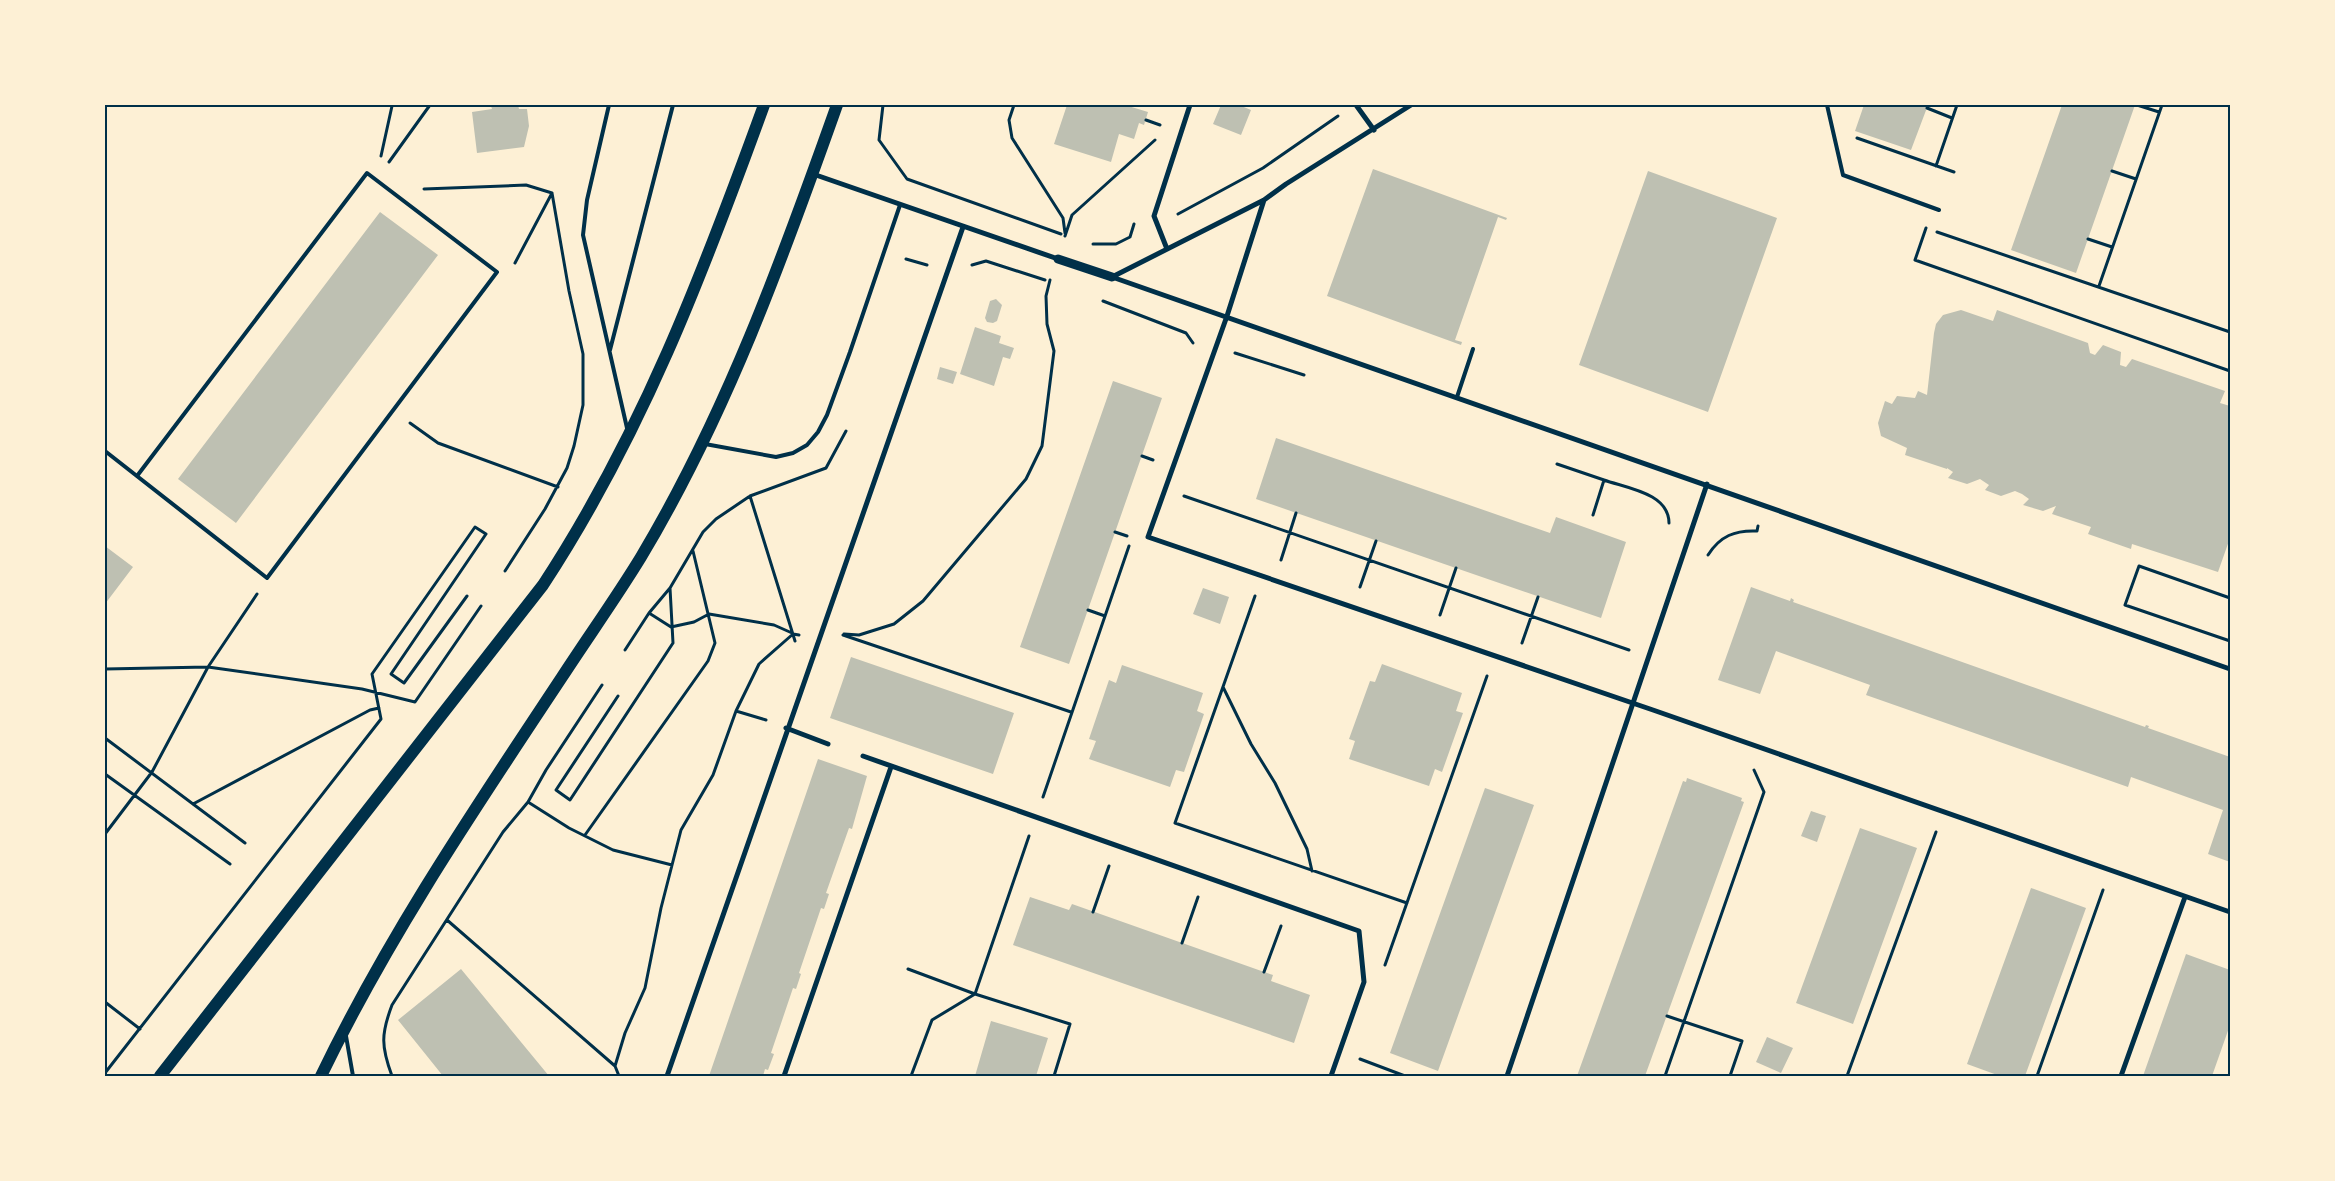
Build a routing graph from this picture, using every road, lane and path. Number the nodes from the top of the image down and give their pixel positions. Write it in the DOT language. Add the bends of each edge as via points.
graph roads {
  1 [pos="394,105"];
  2 [pos="430,105"];
  3 [pos="609,105"];
  4 [pos="672,105"];
  5 [pos="764,105"];
  6 [pos="837,105"];
  7 [pos="883,105"];
  8 [pos="1014,105"];
  9 [pos="1190,105"];
  10 [pos="1356,105"];
  11 [pos="1411,105"];
  12 [pos="1827,105"];
  13 [pos="1957,105"];
  14 [pos="2137,105"];
  15 [pos="2162,105"];
  16 [pos="1926,108"];
  17 [pos="1346,110"];
  18 [pos="2159,112"];
  19 [pos="1952,118"];
  20 [pos="1146,120"];
  21 [pos="1166,126"];
  22 [pos="1374,130"];
  23 [pos="1832,130"];
  24 [pos="1156,139"];
  25 [pos="1936,166"];
  26 [pos="2112,171"];
  27 [pos="1954,172"];
  28 [pos="812,174"];
  29 [pos="376,179"];
  30 [pos="2136,179"];
  31 [pos="394,191"];
  32 [pos="552,193"];
  33 [pos="1264,200"];
  34 [pos="900,205"];
  35 [pos="1939,210"];
  36 [pos="1136,218"];
  37 [pos="1158,224"];
  38 [pos="963,227"];
  39 [pos="1065,236"];
  40 [pos="1130,237"];
  41 [pos="1073,238"];
  42 [pos="2088,239"];
  43 [pos="1088,244"];
  44 [pos="2112,247"];
  45 [pos="1167,249"];
  46 [pos="1058,259"];
  47 [pos="968,271"];
  48 [pos="497,272"];
  49 [pos="1112,277"];
  50 [pos="1057,284"];
  51 [pos="2098,286"];
  52 [pos="1097,299"];
  53 [pos="1227,316"];
  54 [pos="2230,332"];
  55 [pos="1194,346"];
  56 [pos="1474,349"];
  57 [pos="609,352"];
  58 [pos="1228,356"];
  59 [pos="2230,371"];
  60 [pos="1304,375"];
  61 [pos="1457,396"];
  62 [pos="392,411"];
  63 [pos="846,431"];
  64 [pos="629,436"];
  65 [pos="702,444"];
  66 [pos="105,451"];
  67 [pos="1142,456"];
  68 [pos="1158,462"];
  69 [pos="1557,464"];
  70 [pos="137,476"];
  71 [pos="1604,480"];
  72 [pos="1707,484"];
  73 [pos="558,487"];
  74 [pos="1177,494"];
  75 [pos="1644,494"];
  76 [pos="750,496"];
  77 [pos="1766,505"];
  78 [pos="1296,513"];
  79 [pos="1593,515"];
  80 [pos="1115,532"];
  81 [pos="1290,532"];
  82 [pos="1376,540"];
  83 [pos="693,550"];
  84 [pos="1369,560"];
  85 [pos="1705,563"];
  86 [pos="1456,568"];
  87 [pos="505,571"];
  88 [pos="1262,576"];
  89 [pos="267,578"];
  90 [pos="1274,580"];
  91 [pos="670,588"];
  92 [pos="1450,588"];
  93 [pos="467,596"];
  94 [pos="1538,597"];
  95 [pos="2230,598"];
  96 [pos="481,606"];
  97 [pos="1354,607"];
  98 [pos="1088,610"];
  99 [pos="649,614"];
  100 [pos="709,614"];
  101 [pos="1105,616"];
  102 [pos="1531,616"];
  103 [pos="671,627"];
  104 [pos="838,634"];
  105 [pos="1434,635"];
  106 [pos="2230,641"];
  107 [pos="625,650"];
  108 [pos="1632,651"];
  109 [pos="1515,663"];
  110 [pos="208,667"];
  111 [pos="105,669"];
  112 [pos="2230,669"];
  113 [pos="1488,672"];
  114 [pos="602,686"];
  115 [pos="1223,686"];
  116 [pos="377,692"];
  117 [pos="618,696"];
  118 [pos="1634,703"];
  119 [pos="379,708"];
  120 [pos="736,711"];
  121 [pos="1071,712"];
  122 [pos="769,722"];
  123 [pos="786,728"];
  124 [pos="105,738"];
  125 [pos="828,744"];
  126 [pos="863,756"];
  127 [pos="891,767"];
  128 [pos="1752,768"];
  129 [pos="152,772"];
  130 [pos="105,774"];
  131 [pos="135,796"];
  132 [pos="528,802"];
  133 [pos="193,804"];
  134 [pos="1943,812"];
  135 [pos="1035,818"];
  136 [pos="105,834"];
  137 [pos="585,835"];
  138 [pos="245,842"];
  139 [pos="1111,862"];
  140 [pos="230,864"];
  141 [pos="672,865"];
  142 [pos="2110,870"];
  143 [pos="1312,871"];
  144 [pos="1200,893"];
  145 [pos="2185,896"];
  146 [pos="1407,903"];
  147 [pos="1093,912"];
  148 [pos="2230,912"];
  149 [pos="447,920"];
  150 [pos="1282,922"];
  151 [pos="1182,943"];
  152 [pos="1384,966"];
  153 [pos="908,968"];
  154 [pos="1264,972"];
  155 [pos="974,994"];
  156 [pos="105,1002"];
  157 [pos="1667,1016"];
  158 [pos="1684,1022"];
  159 [pos="140,1028"];
  160 [pos="344,1028"];
  161 [pos="1353,1056"];
  162 [pos="105,1066"];
  163 [pos="615,1066"];
  164 [pos="109,1068"];
  165 [pos="105,1073"];
  166 [pos="1731,1075"];
  167 [pos="160,1076"];
  168 [pos="321,1076"];
  169 [pos="353,1076"];
  170 [pos="392,1076"];
  171 [pos="666,1076"];
  172 [pos="784,1076"];
  173 [pos="911,1076"];
  174 [pos="1054,1076"];
  175 [pos="1331,1076"];
  176 [pos="1405,1076"];
  177 [pos="1507,1076"];
  178 [pos="1665,1076"];
  179 [pos="1736,1076"];
  180 [pos="1847,1076"];
  181 [pos="2037,1076"];
  182 [pos="2121,1076"];
  1 -- 29 [label="path"];
  2 -- 29 [label="path"];
  3 -- 57 [label="lane" via="587,200 583,235"];
  4 -- 57 [label="lane"];
  5 -- 64 [label="main road" via="699,282"];
  6 -- 28 [label="main road"];
  7 -- 39 [label="path" via="879,140 907,179"];
  8 -- 39 [label="path" via="1009,120 1012,138 1063,218"];
  9 -- 37 [label="street" via="1154,216"];
  10 -- 22 [label="street"];
  11 -- 22 [label="street"];
  12 -- 23 [label="lane"];
  13 -- 19 [label="path"];
  14 -- 18 [label="path"];
  15 -- 18 [label="path"];
  16 -- 19 [label="path"];
  17 -- 37 [label="path" via="1263,168"];
  18 -- 30 [label="path"];
  19 -- 25 [label="path"];
  20 -- 21 [label="path"];
  22 -- 33 [label="street"];
  23 -- 25 [label="path"];
  23 -- 35 [label="lane" via="1843,175"];
  24 -- 39 [label="path" via="1072,215"];
  25 -- 27 [label="path"];
  26 -- 30 [label="path"];
  28 -- 34 [label="street"];
  28 -- 65 [label="main road" via="755,327"];
  29 -- 31 [label="lane"];
  29 -- 70 [label="lane" via="367,172"];
  30 -- 44 [label="path"];
  31 -- 32 [label="path" via="526,185"];
  31 -- 48 [label="lane"];
  32 -- 48 [label="path" via="511,270"];
  32 -- 73 [label="path" via="584,354 583,405 574,446"];
  33 -- 45 [label="street"];
  33 -- 53 [label="street"];
  34 -- 38 [label="street"];
  34 -- 65 [label="lane" via="850,352 818,432 806,446 776,457"];
  36 -- 40 [label="path"];
  37 -- 40 [label="path"];
  37 -- 45 [label="street"];
  38 -- 46 [label="street"];
  38 -- 123 [label="street"];
  39 -- 41 [label="path"];
  40 -- 43 [label="path" via="1116,244"];
  42 -- 44 [label="path"];
  44 -- 51 [label="path"];
  45 -- 49 [label="street"];
  46 -- 49 [label="street"];
  47 -- 50 [label="path" via="972,265 986,261"];
  48 -- 62 [label="lane"];
  49 -- 53 [label="street"];
  51 -- 54 [label="path"];
  51 -- 59 [label="path" via="1925,228 1915,260"];
  52 -- 55 [label="path" via="1186,333"];
  53 -- 61 [label="street"];
  53 -- 88 [label="street" via="1148,537"];
  56 -- 61 [label="lane"];
  57 -- 64 [label="lane"];
  58 -- 60 [label="path" via="1242,354"];
  61 -- 72 [label="street"];
  62 -- 73 [label="path" via="438,443"];
  62 -- 89 [label="lane"];
  63 -- 76 [label="path" via="826,468"];
  64 -- 167 [label="main road" via="580,529 543,584"];
  65 -- 160 [label="main road" via="641,557 434,871"];
  66 -- 70 [label="lane"];
  67 -- 68 [label="path"];
  69 -- 71 [label="path"];
  70 -- 89 [label="lane"];
  71 -- 75 [label="path"];
  71 -- 79 [label="path"];
  72 -- 77 [label="street"];
  72 -- 118 [label="street"];
  73 -- 87 [label="path"];
  74 -- 81 [label="path"];
  76 -- 83 [label="path" via="716,518"];
  76 -- 100 [label="path" via="792,634 774,624"];
  77 -- 85 [label="path" via="1757,531 1741,530 1726,535 1716,544"];
  77 -- 112 [label="street"];
  78 -- 81 [label="path"];
  80 -- 101 [label="path" via="1132,538"];
  81 -- 84 [label="path"];
  81 -- 90 [label="path"];
  82 -- 84 [label="path"];
  83 -- 91 [label="path"];
  83 -- 100 [label="path"];
  84 -- 92 [label="path"];
  84 -- 97 [label="path"];
  86 -- 92 [label="path"];
  88 -- 90 [label="street"];
  88 -- 115 [label="path"];
  89 -- 110 [label="path"];
  90 -- 97 [label="street"];
  91 -- 99 [label="path"];
  91 -- 103 [label="path"];
  92 -- 102 [label="path"];
  92 -- 105 [label="path"];
  93 -- 116 [label="path" via="404,683 391,674 486,534 475,527 372,674"];
  94 -- 102 [label="path"];
  95 -- 106 [label="path" via="2139,566 2125,606"];
  96 -- 116 [label="path" via="415,702"];
  97 -- 105 [label="street"];
  98 -- 101 [label="path"];
  99 -- 103 [label="path"];
  99 -- 107 [label="path"];
  100 -- 103 [label="path" via="694,622"];
  100 -- 137 [label="path" via="715,643 708,661"];
  101 -- 121 [label="path"];
  102 -- 108 [label="path"];
  102 -- 109 [label="path"];
  103 -- 117 [label="path" via="673,643 570,800 556,790"];
  104 -- 121 [label="path"];
  105 -- 109 [label="street"];
  109 -- 118 [label="street"];
  110 -- 111 [label="path"];
  110 -- 116 [label="path"];
  110 -- 129 [label="path"];
  113 -- 146 [label="path"];
  114 -- 132 [label="path"];
  115 -- 143 [label="path" via="1307,849"];
  115 -- 143 [label="path" via="1174,823"];
  116 -- 119 [label="path"];
  118 -- 134 [label="street"];
  118 -- 177 [label="street"];
  119 -- 133 [label="path"];
  119 -- 159 [label="path" via="381,719"];
  120 -- 122 [label="path"];
  121 -- 135 [label="path"];
  123 -- 125 [label="street"];
  123 -- 171 [label="street"];
  124 -- 129 [label="path"];
  126 -- 127 [label="street"];
  127 -- 135 [label="street"];
  127 -- 172 [label="street"];
  128 -- 158 [label="path" via="1764,792"];
  129 -- 131 [label="path"];
  129 -- 133 [label="path"];
  130 -- 131 [label="path"];
  131 -- 136 [label="path"];
  131 -- 140 [label="path"];
  132 -- 137 [label="path"];
  132 -- 149 [label="path" via="503,832"];
  133 -- 138 [label="path"];
  134 -- 142 [label="street"];
  134 -- 180 [label="path"];
  135 -- 155 [label="path"];
  135 -- 175 [label="street" via="1359,931 1364,982"];
  137 -- 141 [label="path" via="612,850"];
  139 -- 147 [label="path"];
  142 -- 145 [label="street"];
  142 -- 181 [label="path"];
  143 -- 146 [label="path"];
  144 -- 151 [label="path"];
  145 -- 148 [label="street"];
  145 -- 182 [label="street"];
  146 -- 152 [label="path"];
  149 -- 163 [label="path"];
  149 -- 170 [label="path" via="392,1005 383,1030 385,1057"];
  150 -- 154 [label="path"];
  153 -- 155 [label="path"];
  155 -- 173 [label="path" via="932,1020"];
  155 -- 174 [label="path" via="1070,1024"];
  156 -- 159 [label="path"];
  157 -- 158 [label="path"];
  158 -- 166 [label="path" via="1742,1041"];
  158 -- 178 [label="path"];
  159 -- 164 [label="path"];
  160 -- 168 [label="main road"];
  160 -- 169 [label="lane"];
  161 -- 176 [label="path"];
  162 -- 164 [label="path"];
  164 -- 165 [label="path"];
  166 -- 179 [label="path"];
}
